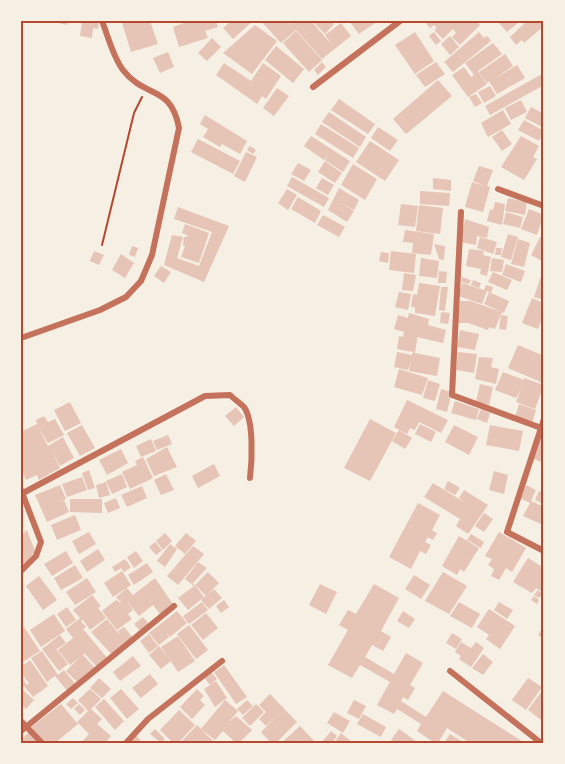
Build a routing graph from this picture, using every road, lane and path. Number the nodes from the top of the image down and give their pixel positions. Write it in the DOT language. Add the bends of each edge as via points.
graph roads {
  1 [pos="102,21"];
  2 [pos="400,21"];
  3 [pos="314,87"];
  4 [pos="146,90"];
  5 [pos="498,189"];
  6 [pos="544,206"];
  7 [pos="461,212"];
  8 [pos="102,244"];
  9 [pos="21,338"];
  10 [pos="544,419"];
  11 [pos="543,428"];
  12 [pos="250,478"];
  13 [pos="22,491"];
  14 [pos="544,551"];
  15 [pos="21,571"];
  16 [pos="174,606"];
  17 [pos="222,661"];
  18 [pos="450,671"];
  19 [pos="23,726"];
  20 [pos="42,743"];
  21 [pos="126,743"];
  22 [pos="541,743"];
  1 -- 4 [label="street" via="122,68"];
  2 -- 3 [label="street"];
  4 -- 8 [label="path" via="134,113"];
  4 -- 9 [label="street" via="160,94 176,111 179,128 152,255 141,280 126,297 100,310"];
  5 -- 6 [label="street"];
  7 -- 11 [label="street" via="452,395"];
  10 -- 11 [label="street"];
  11 -- 14 [label="street" via="507,532"];
  12 -- 13 [label="street" via="252,454 245,408 230,395 205,396"];
  13 -- 15 [label="street" via="41,542 36,556"];
  16 -- 19 [label="street"];
  17 -- 21 [label="street" via="148,719"];
  18 -- 22 [label="street"];
  19 -- 20 [label="street"];
}
